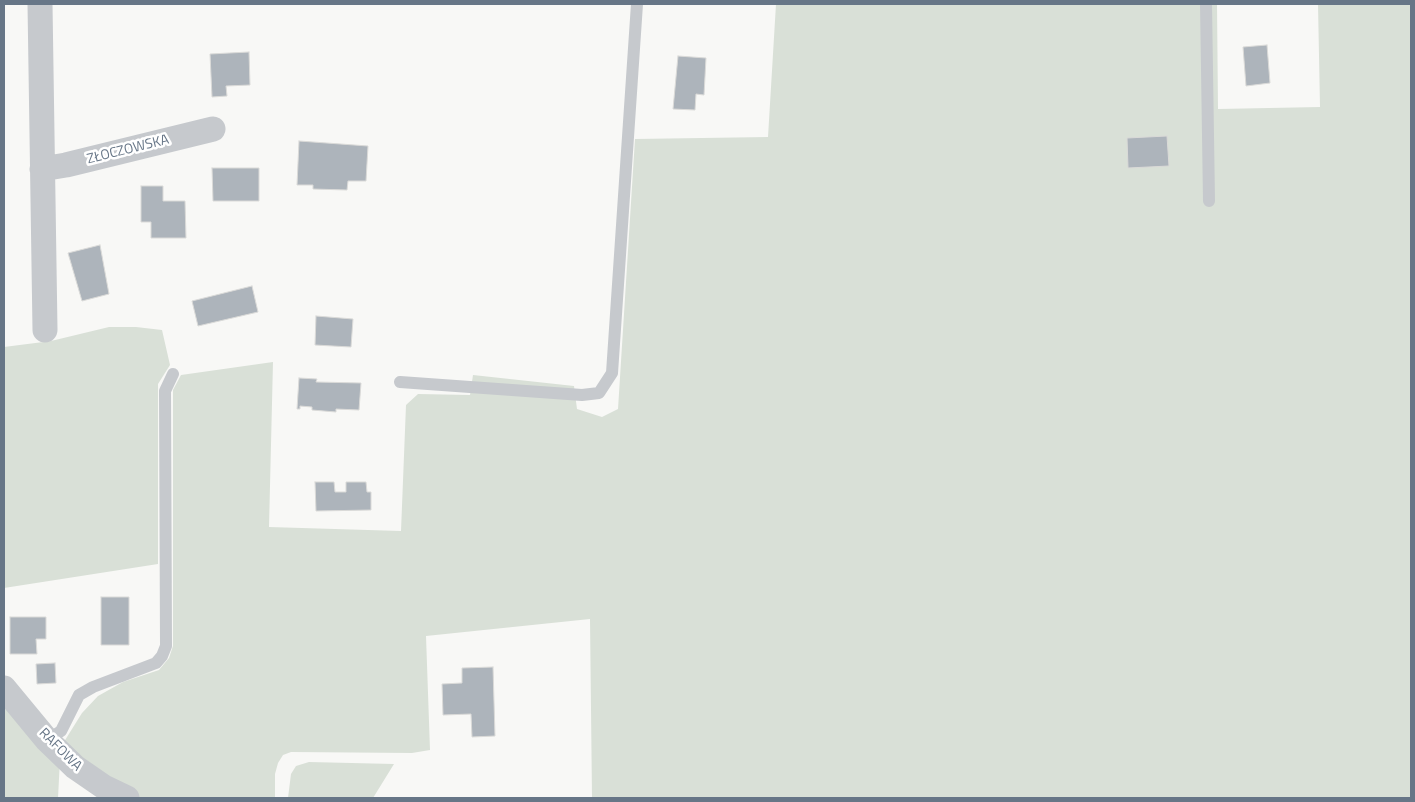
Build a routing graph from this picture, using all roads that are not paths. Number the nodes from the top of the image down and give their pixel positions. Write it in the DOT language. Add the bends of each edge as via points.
graph roads {
  1 [pos="40,4"];
  2 [pos="638,4"];
  3 [pos="1206,4"];
  4 [pos="213,129"];
  5 [pos="42,169"];
  6 [pos="1209,201"];
  7 [pos="45,330"];
  8 [pos="173,374"];
  9 [pos="400,382"];
  10 [pos="4,688"];
  11 [pos="47,740"];
  12 [pos="127,798"];
  1 -- 5 [label="street"];
  2 -- 9 [label="lane" via="612,373 599,393 582,396"];
  3 -- 6 [label="lane"];
  4 -- 5 [label="street, ZŁOCZOWSKA"];
  5 -- 7 [label="street"];
  8 -- 11 [label="lane" via="165,391 166,646 156,663 79,695 61,731"];
  10 -- 11 [label="street, RAFOWA"];
  11 -- 12 [label="street, RAFOWA" via="75,767"];
}
